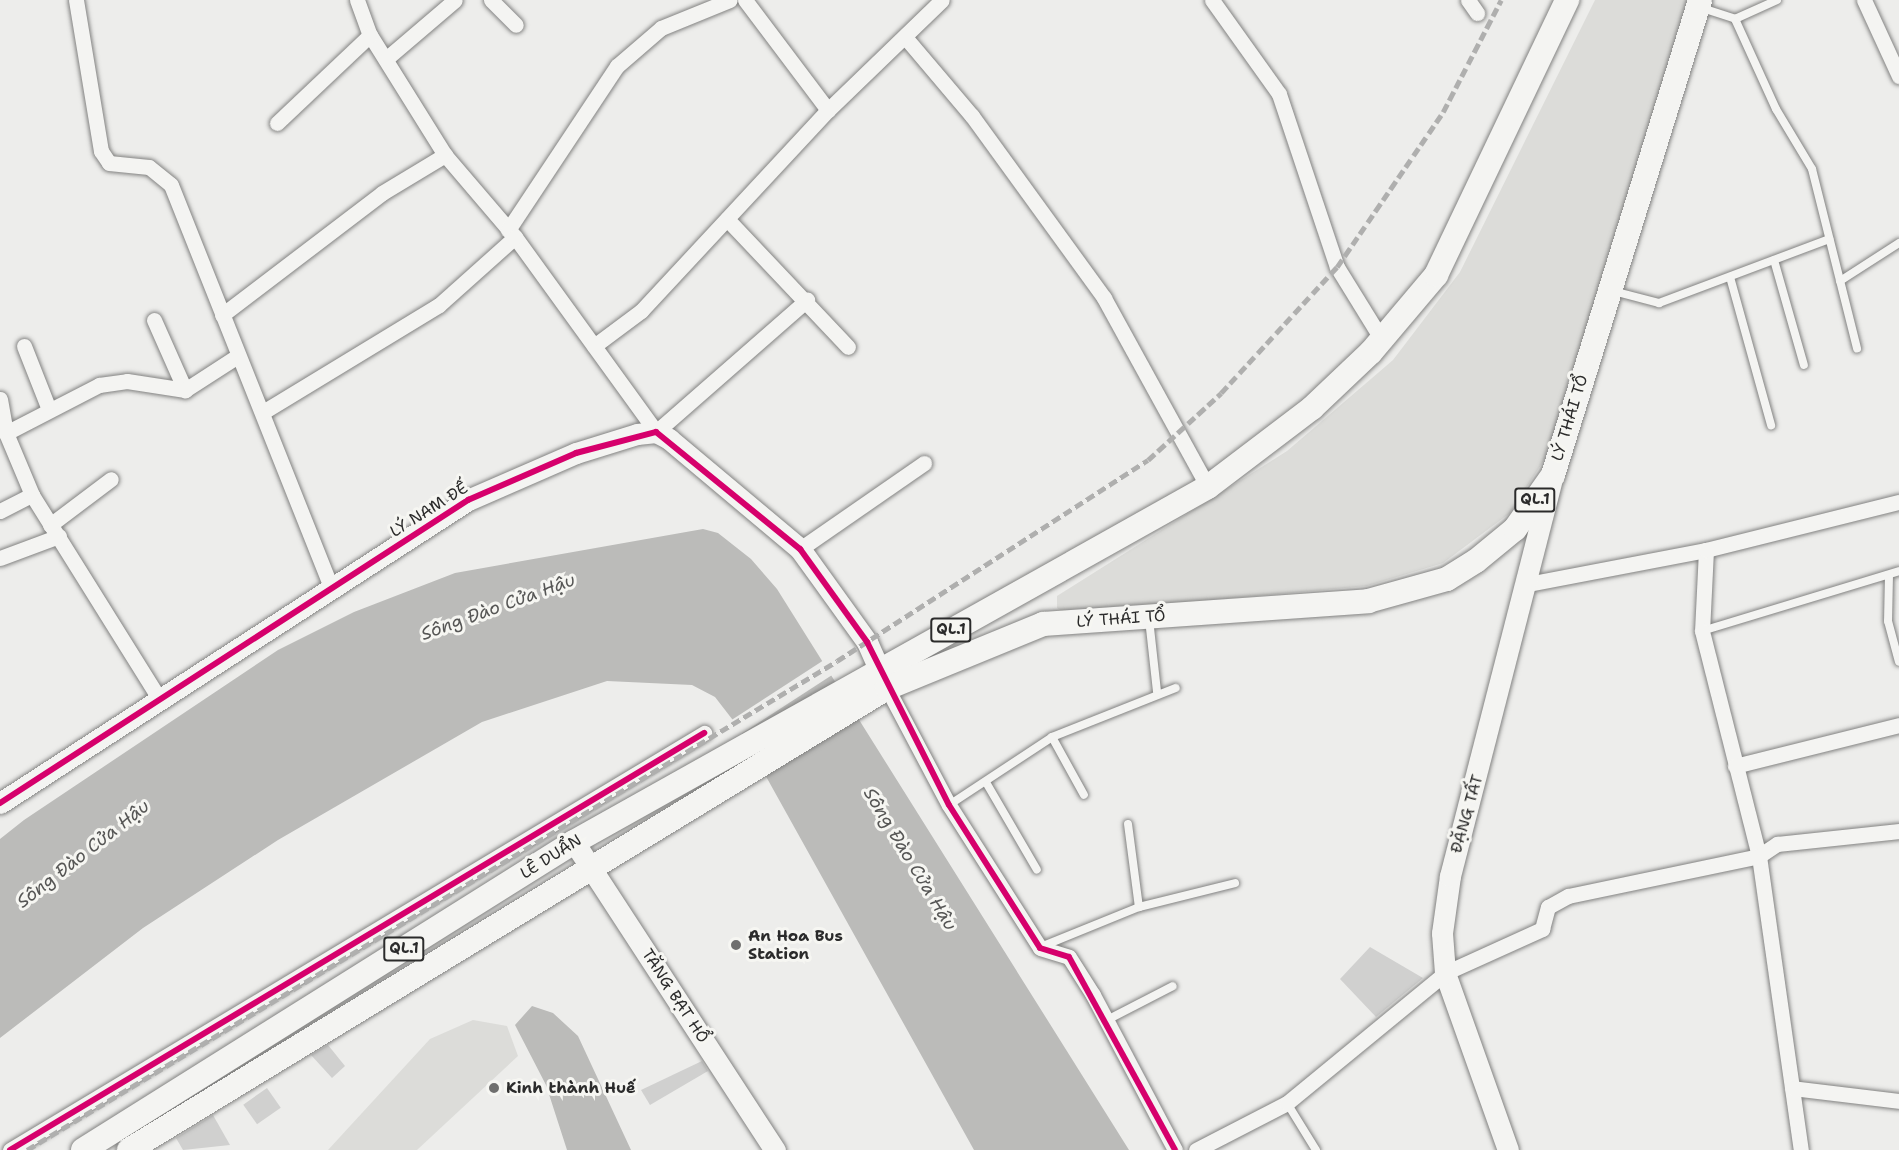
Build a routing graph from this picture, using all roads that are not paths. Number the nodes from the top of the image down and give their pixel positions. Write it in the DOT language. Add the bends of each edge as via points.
graph roads {
  1 [pos="76,0"];
  2 [pos="357,0"];
  3 [pos="455,0"];
  4 [pos="491,0"];
  5 [pos="730,0"];
  6 [pos="745,0"];
  7 [pos="942,0"];
  8 [pos="1212,0"];
  9 [pos="1468,0"];
  10 [pos="1567,0"];
  11 [pos="1777,0"];
  12 [pos="1864,0"];
  13 [pos="1699,3"];
  14 [pos="1477,13"];
  15 [pos="1735,20"];
  16 [pos="516,25"];
  17 [pos="370,35"];
  18 [pos="905,37"];
  19 [pos="387,58"];
  20 [pos="1899,76"];
  21 [pos="828,110"];
  22 [pos="277,123"];
  23 [pos="445,155"];
  24 [pos="727,219"];
  25 [pos="512,233"];
  26 [pos="1829,239"];
  27 [pos="1899,243"];
  28 [pos="1774,260"];
  29 [pos="1730,277"];
  30 [pos="1840,281"];
  31 [pos="1608,290"];
  32 [pos="807,300"];
  33 [pos="222,315"];
  34 [pos="153,321"];
  35 [pos="1382,340"];
  36 [pos="24,346"];
  37 [pos="594,346"];
  38 [pos="848,347"];
  39 [pos="1857,348"];
  40 [pos="236,357"];
  41 [pos="1804,364"];
  42 [pos="184,390"];
  43 [pos="0,399"];
  44 [pos="48,407"];
  45 [pos="263,412"];
  46 [pos="1771,425"];
  47 [pos="656,432"];
  48 [pos="6,433"];
  49 [pos="924,463"];
  50 [pos="1553,475"];
  51 [pos="111,478"];
  52 [pos="1208,487"];
  53 [pos="32,495"];
  54 [pos="1899,502"];
  55 [pos="0,511"];
  56 [pos="54,530"];
  57 [pos="800,549"];
  58 [pos="1706,550"];
  59 [pos="0,558"];
  60 [pos="1899,572"];
  61 [pos="1889,574"];
  62 [pos="1528,584"];
  63 [pos="331,588"];
  64 [pos="1032,589"];
  65 [pos="1149,617"];
  66 [pos="1043,624"];
  67 [pos="1702,631"];
  68 [pos="1899,662"];
  69 [pos="879,680"];
  70 [pos="1176,688"];
  71 [pos="1157,692"];
  72 [pos="159,698"];
  73 [pos="1899,725"];
  74 [pos="704,733"];
  75 [pos="1052,737"];
  76 [pos="1735,766"];
  77 [pos="987,784"];
  78 [pos="1083,795"];
  79 [pos="0,803"];
  80 [pos="949,805"];
  81 [pos="1128,824"];
  82 [pos="1899,831"];
  83 [pos="574,842"];
  84 [pos="1759,856"];
  85 [pos="1037,870"];
  86 [pos="593,871"];
  87 [pos="1235,883"];
  88 [pos="1139,907"];
  89 [pos="1040,948"];
  90 [pos="1445,973"];
  91 [pos="1173,986"];
  92 [pos="1104,1022"];
  93 [pos="1792,1088"];
  94 [pos="1899,1101"];
  95 [pos="1287,1103"];
  96 [pos="10,1150"];
  97 [pos="83,1150"];
  98 [pos="129,1150"];
  99 [pos="775,1150"];
  100 [pos="1175,1150"];
  101 [pos="1196,1150"];
  102 [pos="1316,1150"];
  103 [pos="1508,1150"];
  104 [pos="1801,1150"];
  1 -- 33 [label="street" via="101,151 110,163 149,167 171,185"];
  2 -- 17 [label="street"];
  3 -- 19 [label="street"];
  4 -- 16 [label="street"];
  5 -- 25 [label="street" via="661,28 617,66"];
  6 -- 21 [label="street"];
  7 -- 18 [label="street"];
  8 -- 35 [label="street" via="1279,94 1337,267"];
  9 -- 14 [label="street"];
  10 -- 35 [label="main road, QL.1" via="1436,275"];
  11 -- 15 [label="lane"];
  12 -- 20 [label="street"];
  13 -- 15 [label="lane"];
  13 -- 31 [label="main road, LÝ THÁI TỔ / QL.1"];
  15 -- 26 [label="lane" via="1776,109 1812,169"];
  17 -- 19 [label="street"];
  17 -- 22 [label="street"];
  18 -- 21 [label="street"];
  18 -- 52 [label="street" via="972,116 1104,298"];
  19 -- 23 [label="street"];
  21 -- 24 [label="street"];
  23 -- 25 [label="street"];
  23 -- 33 [label="street" via="382,193"];
  24 -- 32 [label="street"];
  24 -- 37 [label="street" via="641,311"];
  25 -- 37 [label="street"];
  25 -- 45 [label="street" via="439,305"];
  26 -- 28 [label="lane"];
  26 -- 30 [label="lane"];
  27 -- 30 [label="lane"];
  28 -- 29 [label="lane"];
  28 -- 41 [label="lane"];
  29 -- 31 [label="lane" via="1659,303"];
  29 -- 46 [label="lane"];
  30 -- 39 [label="lane"];
  31 -- 50 [label="main road, LÝ THÁI TỔ / QL.1"];
  32 -- 38 [label="street"];
  32 -- 47 [label="street"];
  33 -- 40 [label="street"];
  34 -- 42 [label="street"];
  35 -- 52 [label="main road, QL.1" via="1312,408"];
  36 -- 44 [label="street"];
  37 -- 47 [label="street"];
  40 -- 42 [label="street"];
  40 -- 45 [label="street"];
  42 -- 44 [label="street" via="127,381 99,385"];
  43 -- 48 [label="street"];
  44 -- 48 [label="street"];
  45 -- 63 [label="street"];
  47 -- 57 [label="street"];
  47 -- 63 [label="street, LÝ NAM ĐẾ" via="576,453 468,500"];
  48 -- 53 [label="street"];
  49 -- 57 [label="street"];
  50 -- 62 [label="street, ĐẶNG TẤT"];
  50 -- 65 [label="main road, LÝ THÁI TỔ / QL.1" via="1515,529 1447,579 1368,601"];
  51 -- 56 [label="street"];
  52 -- 64 [label="main road, QL.1"];
  53 -- 55 [label="street"];
  53 -- 56 [label="street"];
  54 -- 58 [label="street"];
  56 -- 59 [label="street"];
  56 -- 72 [label="street"];
  57 -- 69 [label="street"];
  58 -- 62 [label="street"];
  58 -- 67 [label="street"];
  60 -- 61 [label="lane"];
  61 -- 67 [label="lane"];
  61 -- 68 [label="lane" via="1888,621"];
  62 -- 90 [label="street, ĐẶNG TẤT" via="1450,876 1442,933"];
  63 -- 72 [label="street, LÝ NAM ĐẾ" via="281,625"];
  64 -- 66 [label="main road"];
  64 -- 69 [label="main road, LÊ DUẨN / QL.1"];
  65 -- 66 [label="main road, LÝ THÁI TỔ / QL.1"];
  65 -- 71 [label="lane"];
  66 -- 69 [label="main road, LÊ DUẨN / QL.1"];
  67 -- 76 [label="street"];
  69 -- 80 [label="street"];
  69 -- 83 [label="main road, LÊ DUẨN / QL.1" via="729,754"];
  69 -- 86 [label="main road, LÊ DUẨN / QL.1" via="739,778"];
  70 -- 71 [label="lane"];
  71 -- 75 [label="lane"];
  72 -- 79 [label="street, LÝ NAM ĐẾ"];
  73 -- 76 [label="street"];
  74 -- 96 [label="street" via="241,1007"];
  75 -- 77 [label="lane"];
  75 -- 78 [label="lane"];
  76 -- 84 [label="street"];
  77 -- 80 [label="lane"];
  77 -- 85 [label="lane"];
  80 -- 89 [label="street"];
  81 -- 88 [label="lane"];
  82 -- 84 [label="street" via="1777,844"];
  83 -- 86 [label="street, TĂNG BẠT HỔ"];
  83 -- 97 [label="main road, LÊ DUẨN / QL.1"];
  84 -- 90 [label="street" via="1568,896 1548,907 1542,929"];
  84 -- 93 [label="street"];
  86 -- 98 [label="main road, LÊ DUẨN / QL.1"];
  86 -- 99 [label="street, TĂNG BẠT HỔ"];
  87 -- 88 [label="lane"];
  88 -- 89 [label="lane"];
  89 -- 92 [label="street" via="1069,957"];
  90 -- 95 [label="street"];
  90 -- 103 [label="street, ĐẶNG TẤT"];
  91 -- 92 [label="lane"];
  92 -- 100 [label="street"];
  93 -- 94 [label="street"];
  93 -- 104 [label="street"];
  95 -- 101 [label="street"];
  95 -- 102 [label="lane"];
}
